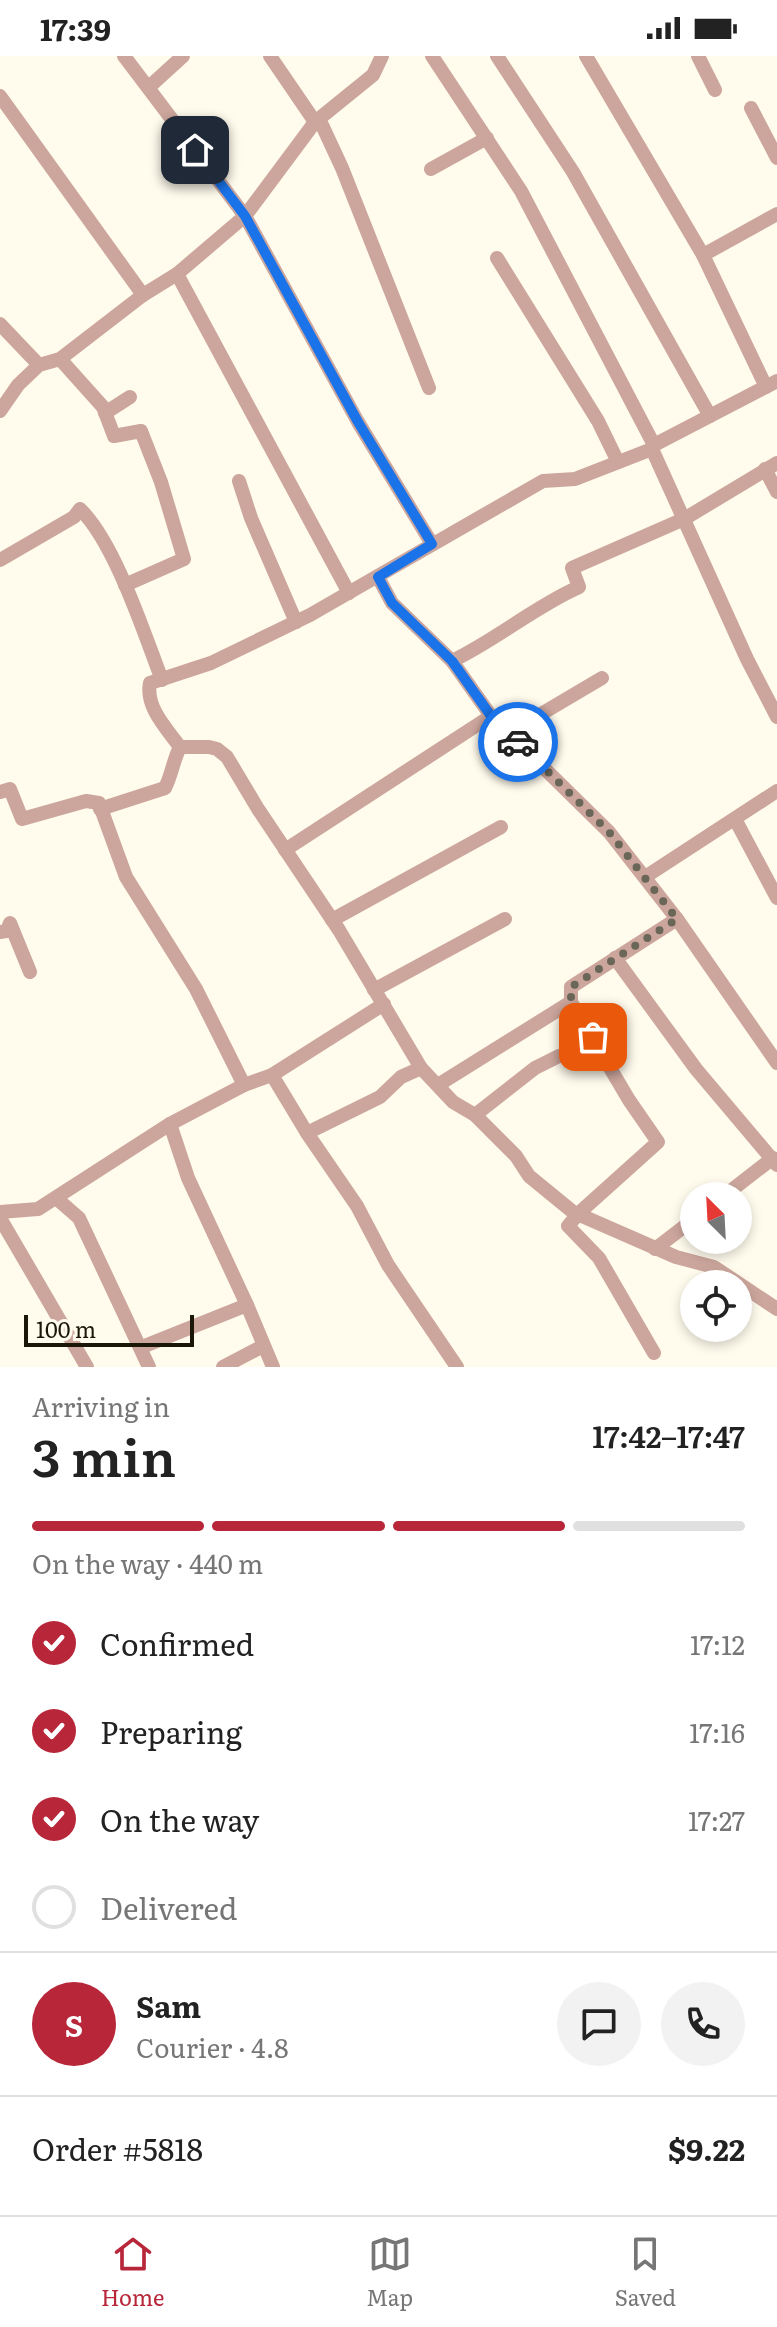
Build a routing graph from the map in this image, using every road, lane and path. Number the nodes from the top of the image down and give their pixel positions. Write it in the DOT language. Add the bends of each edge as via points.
graph roads {
  1 [pos="124,56"];
  2 [pos="183,56"];
  3 [pos="270,56"];
  4 [pos="432,56"];
  5 [pos="497,56"];
  6 [pos="586,56"];
  7 [pos="698,56"];
  8 [pos="382,57"];
  9 [pos="149,87"];
  10 [pos="715,90"];
  11 [pos="0,96"];
  12 [pos="751,108"];
  13 [pos="315,122"];
  14 [pos="487,138"];
  15 [pos="777,158"];
  16 [pos="431,169"];
  17 [pos="777,214"];
  18 [pos="245,216"];
  19 [pos="703,255"];
  20 [pos="497,258"];
  21 [pos="177,274"];
  22 [pos="143,295"];
  23 [pos="0,324"];
  24 [pos="60,359"];
  25 [pos="39,365"];
  26 [pos="772,384"];
  27 [pos="429,388"];
  28 [pos="130,397"];
  29 [pos="0,411"];
  30 [pos="105,413"];
  31 [pos="710,416"];
  32 [pos="653,447"];
  33 [pos="618,462"];
  34 [pos="771,466"];
  35 [pos="239,481"];
  36 [pos="777,492"];
  37 [pos="684,519"];
  38 [pos="432,544"];
  39 [pos="0,560"];
  40 [pos="378,577"];
  41 [pos="125,585"];
  42 [pos="349,593"];
  43 [pos="296,622"];
  44 [pos="452,661"];
  45 [pos="602,678"];
  46 [pos="162,680"];
  47 [pos="491,716"];
  48 [pos="777,717"];
  49 [pos="509,733"];
  50 [pos="180,747"];
  51 [pos="777,791"];
  52 [pos="0,792"];
  53 [pos="100,809"];
  54 [pos="735,819"];
  55 [pos="501,827"];
  56 [pos="285,850"];
  57 [pos="645,877"];
  58 [pos="777,898"];
  59 [pos="505,919"];
  60 [pos="677,919"];
  61 [pos="332,920"];
  62 [pos="0,932"];
  63 [pos="615,958"];
  64 [pos="30,972"];
  65 [pos="374,990"];
  66 [pos="571,1002"];
  67 [pos="384,1004"];
  68 [pos="559,1056"];
  69 [pos="777,1063"];
  70 [pos="421,1068"];
  71 [pos="272,1075"];
  72 [pos="244,1085"];
  73 [pos="438,1085"];
  74 [pos="475,1115"];
  75 [pos="170,1124"];
  76 [pos="307,1133"];
  77 [pos="775,1161"];
  78 [pos="744,1182"];
  79 [pos="56,1198"];
  80 [pos="579,1213"];
  81 [pos="0,1215"];
  82 [pos="680,1230"];
  83 [pos="655,1249"];
  84 [pos="247,1305"];
  85 [pos="777,1309"];
  86 [pos="263,1346"];
  87 [pos="142,1347"];
  88 [pos="654,1353"];
  89 [pos="87,1367"];
  90 [pos="149,1367"];
  91 [pos="223,1367"];
  92 [pos="273,1367"];
  93 [pos="457,1367"];
  1 -- 9 [label="street"];
  2 -- 9 [label="street"];
  3 -- 13 [label="street"];
  4 -- 14 [label="street"];
  5 -- 31 [label="street" via="573,172"];
  6 -- 19 [label="street"];
  7 -- 10 [label="street"];
  8 -- 13 [label="street" via="373,75"];
  9 -- 18 [label="street"];
  11 -- 22 [label="street"];
  12 -- 15 [label="street"];
  13 -- 18 [label="street"];
  13 -- 27 [label="street" via="322,125 342,168"];
  14 -- 16 [label="street"];
  14 -- 32 [label="street" via="521,191"];
  17 -- 19 [label="street"];
  18 -- 21 [label="street"];
  18 -- 38 [label="street"];
  19 -- 26 [label="street"];
  20 -- 33 [label="street"];
  21 -- 22 [label="street"];
  21 -- 42 [label="street"];
  22 -- 24 [label="street"];
  23 -- 25 [label="street"];
  24 -- 25 [label="street"];
  24 -- 30 [label="street"];
  25 -- 29 [label="street"];
  26 -- 31 [label="street"];
  28 -- 30 [label="street"];
  30 -- 41 [label="street" via="114,436 141,431 184,559"];
  31 -- 32 [label="street"];
  32 -- 33 [label="street"];
  32 -- 37 [label="street"];
  33 -- 38 [label="street" via="575,479 543,481"];
  34 -- 36 [label="street"];
  34 -- 37 [label="street"];
  35 -- 43 [label="street"];
  37 -- 44 [label="street" via="572,568 579,587"];
  37 -- 48 [label="street"];
  38 -- 40 [label="street"];
  39 -- 41 [label="street" via="80,509"];
  40 -- 42 [label="street"];
  40 -- 44 [label="street" via="392,603"];
  41 -- 46 [label="street"];
  42 -- 43 [label="street"];
  43 -- 46 [label="street"];
  44 -- 47 [label="street"];
  45 -- 49 [label="street"];
  46 -- 50 [label="street" via="150,683 149,690 156,715"];
  47 -- 49 [label="street"];
  47 -- 56 [label="street"];
  49 -- 57 [label="street" via="609,832"];
  50 -- 53 [label="street" via="165,788"];
  50 -- 56 [label="street" via="209,747 227,757"];
  51 -- 54 [label="street"];
  52 -- 53 [label="street" via="10,789 22,819 86,801 99,803"];
  53 -- 72 [label="street" via="126,877 196,989"];
  54 -- 57 [label="street"];
  54 -- 58 [label="street"];
  55 -- 61 [label="street"];
  56 -- 61 [label="street"];
  57 -- 60 [label="street"];
  59 -- 65 [label="street"];
  60 -- 63 [label="street"];
  60 -- 69 [label="street"];
  61 -- 65 [label="street"];
  62 -- 64 [label="street" via="10,923"];
  63 -- 66 [label="street" via="571,987"];
  63 -- 77 [label="street" via="696,1069"];
  65 -- 67 [label="street"];
  66 -- 73 [label="street"];
  66 -- 80 [label="street" via="658,1142"];
  67 -- 70 [label="street"];
  67 -- 71 [label="street"];
  68 -- 74 [label="street"];
  70 -- 73 [label="street"];
  70 -- 76 [label="street" via="401,1077 380,1097"];
  71 -- 72 [label="street"];
  71 -- 76 [label="street"];
  72 -- 75 [label="street"];
  73 -- 74 [label="street"];
  74 -- 80 [label="street" via="529,1176"];
  75 -- 79 [label="street"];
  75 -- 84 [label="street" via="188,1178"];
  76 -- 93 [label="street"];
  77 -- 78 [label="street"];
  79 -- 81 [label="street" via="38,1209"];
  79 -- 87 [label="street" via="79,1218"];
  80 -- 83 [label="street"];
  80 -- 88 [label="street" via="568,1226 599,1258"];
  81 -- 89 [label="street"];
  82 -- 83 [label="street"];
  83 -- 85 [label="street" via="714,1267"];
  84 -- 86 [label="street"];
  84 -- 87 [label="street"];
  86 -- 91 [label="street"];
  86 -- 92 [label="street"];
  87 -- 90 [label="street"];
}
